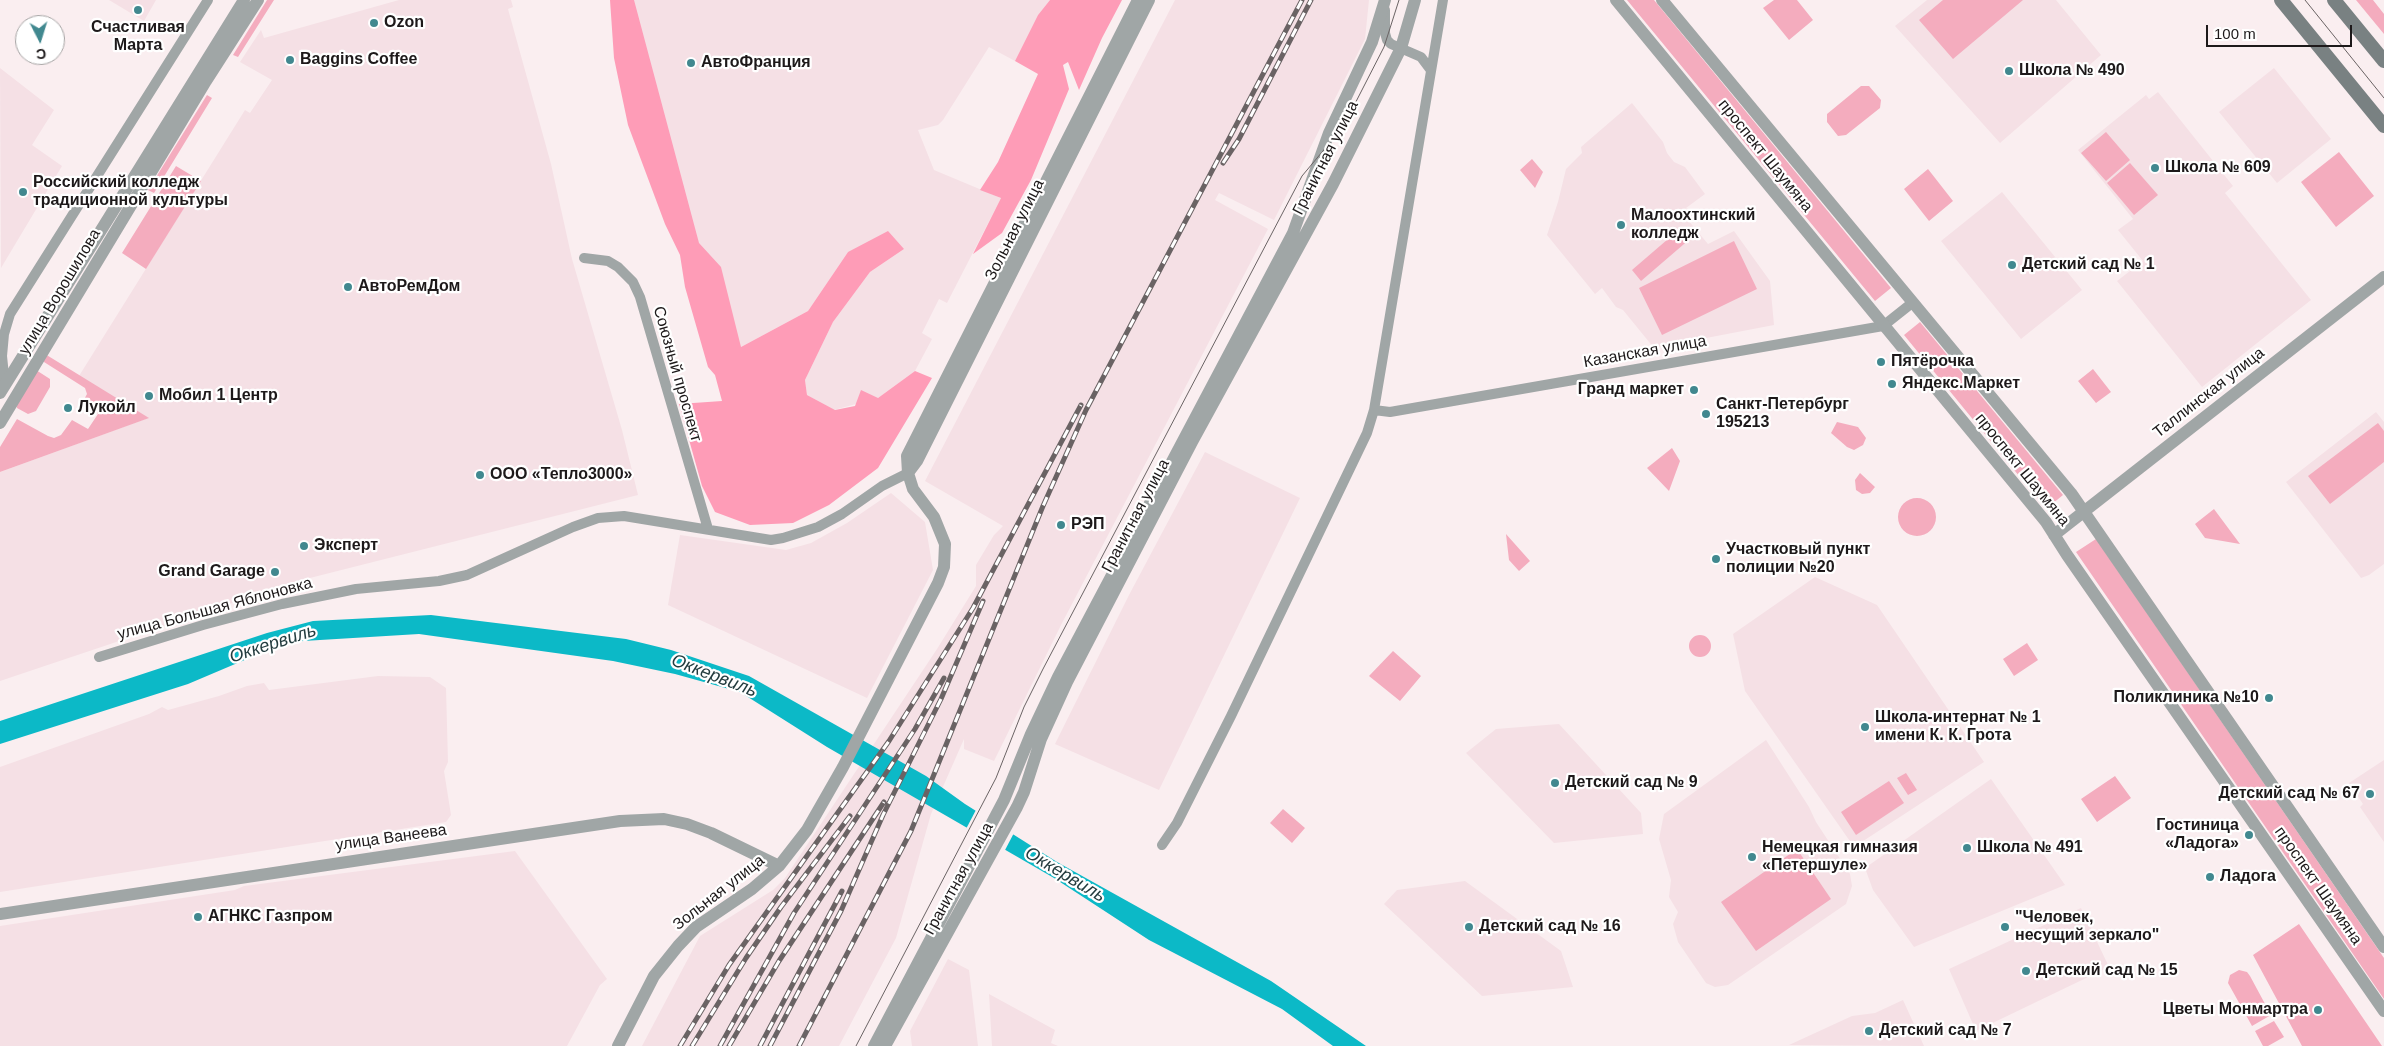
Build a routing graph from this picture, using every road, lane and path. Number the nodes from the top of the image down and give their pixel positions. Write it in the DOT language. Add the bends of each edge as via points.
graph roads {
  1 [pos="208,0"];
  2 [pos="244,0"];
  3 [pos="258,0"];
  4 [pos="1138,0"];
  5 [pos="1149,0"];
  6 [pos="1415,0"];
  7 [pos="1443,0"];
  8 [pos="1616,0"];
  9 [pos="1662,0"];
  10 [pos="2281,0"];
  11 [pos="2334,0"];
  12 [pos="1385,1"];
  13 [pos="1401,48"];
  14 [pos="2384,61"];
  15 [pos="1430,70"];
  16 [pos="2384,126"];
  17 [pos="584,258"];
  18 [pos="2384,277"];
  19 [pos="1912,303"];
  20 [pos="1883,326"];
  21 [pos="2,389"];
  22 [pos="1374,410"];
  23 [pos="0,423"];
  24 [pos="908,474"];
  25 [pos="2083,511"];
  26 [pos="708,529"];
  27 [pos="2054,535"];
  28 [pos="99,657"];
  29 [pos="1162,845"];
  30 [pos="779,866"];
  31 [pos="0,914"];
  32 [pos="2384,947"];
  33 [pos="2384,1011"];
  34 [pos="618,1046"];
  35 [pos="874,1046"];
  36 [pos="885,1046"];
  1 -- 21 [label="street" via="10,314 4,334"];
  2 -- 21 [label="street, улица Ворошилова"];
  3 -- 23 [label="street, улица Ворошилова"];
  4 -- 24 [label="street, Зольная улица" via="908,456"];
  5 -- 24 [label="street, Зольная улица"];
  6 -- 13 [label="street, Гранитная улица"];
  7 -- 15 [label="street"];
  8 -- 20 [label="street, проспект Шаумяна"];
  9 -- 19 [label="street, проспект Шаумяна"];
  10 -- 16 [label="main road"];
  11 -- 14 [label="main road"];
  12 -- 13 [label="street" via="1385,33 1391,44"];
  12 -- 35 [label="street, Гранитная улица" via="1369,49 1329,134 1293,232 1058,677 1004,800"];
  13 -- 15 [label="street" via="1421,57"];
  13 -- 36 [label="street, Гранитная улица" via="1333,184 1192,442 1067,682 1041,739 1017,807"];
  15 -- 22 [label="street"];
  17 -- 26 [label="street, Союзный проспект" via="608,261 618,267 633,282 640,297"];
  18 -- 25 [label="street, Таллинская улица"];
  19 -- 20 [label="street, Казанская улица"];
  19 -- 25 [label="street, проспект Шаумяна"];
  20 -- 22 [label="street, Казанская улица" via="1399,410"];
  20 -- 27 [label="street, проспект Шаумяна"];
  22 -- 29 [label="street" via="1367,432 1231,716 1177,823"];
  24 -- 26 [label="street, улица Большая Яблоновка" via="882,486 842,514 796,535 771,540"];
  24 -- 30 [label="street, Зольная улица" via="913,489 942,531 944,568 843,767 807,830"];
  25 -- 27 [label="street, Таллинская улица"];
  25 -- 32 [label="street, проспект Шаумяна"];
  26 -- 28 [label="street, улица Большая Яблоновка" via="624,516 598,518 468,574 439,581 356,589 282,604"];
  27 -- 33 [label="street, проспект Шаумяна"];
  30 -- 31 [label="street, улица Ванеева" via="687,824 664,819 620,821"];
  30 -- 34 [label="street, Зольная улица" via="752,889 696,927 678,946 654,976"];
}
